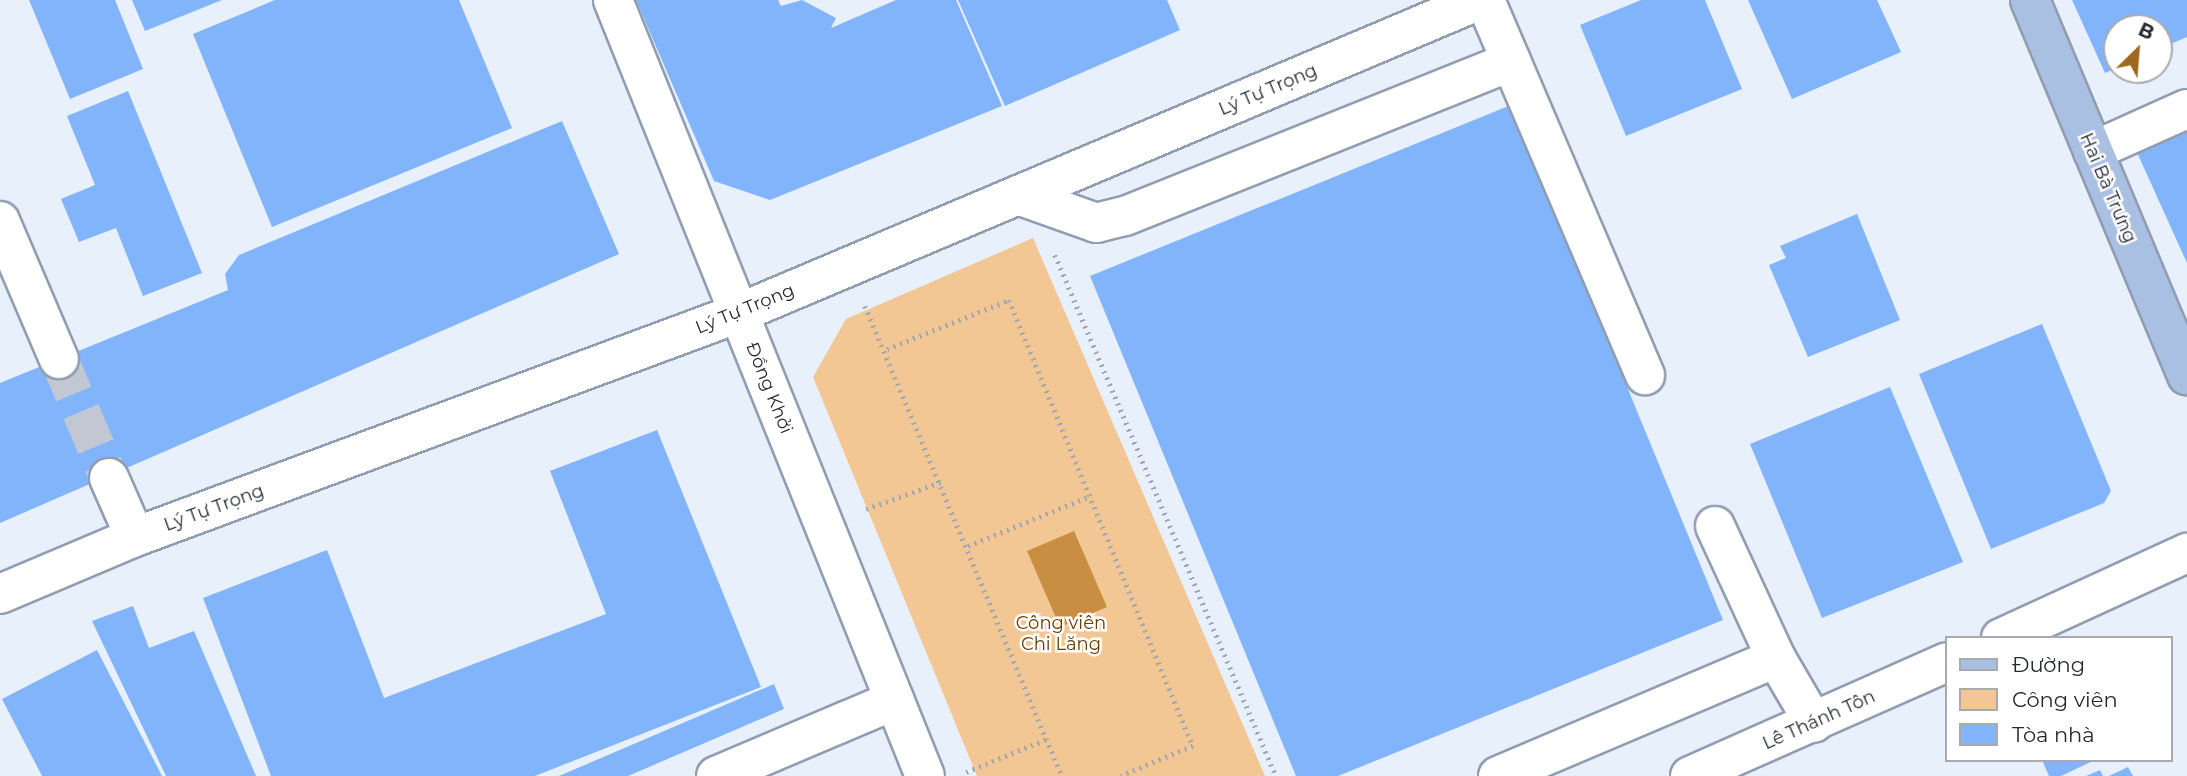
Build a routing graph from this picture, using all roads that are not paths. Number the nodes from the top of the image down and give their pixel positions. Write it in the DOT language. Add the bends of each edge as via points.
graph roads {
  1 [pos="613,0"];
  2 [pos="1483,0"];
  3 [pos="2029,0"];
  4 [pos="1511,62"];
  5 [pos="2187,109"];
  6 [pos="2093,151"];
  7 [pos="1018,195"];
  8 [pos="0,221"];
  9 [pos="739,313"];
  10 [pos="59,359"];
  11 [pos="2187,375"];
  12 [pos="1645,376"];
  13 [pos="109,478"];
  14 [pos="1715,526"];
  15 [pos="135,537"];
  16 [pos="2187,553"];
  17 [pos="0,594"];
  18 [pos="2005,636"];
  19 [pos="1776,658"];
  20 [pos="1946,662"];
  21 [pos="895,700"];
  22 [pos="1814,723"];
  23 [pos="943,775"];
  24 [pos="716,776"];
  25 [pos="1498,776"];
  26 [pos="1690,776"];
  1 -- 9 [label="street, Ðồng Khởi"];
  2 -- 4 [label="street"];
  2 -- 7 [label="street, Lý Tự Trọng"];
  3 -- 6 [label="main road, Hai Bà Trưng"];
  4 -- 7 [label="street" via="1125,216 1096,223"];
  4 -- 12 [label="street"];
  5 -- 6 [label="street"];
  6 -- 11 [label="main road, Hai Bà Trưng"];
  7 -- 9 [label="street, Lý Tự Trọng"];
  8 -- 10 [label="street"];
  9 -- 15 [label="street, Lý Tự Trọng"];
  9 -- 21 [label="street, Ðồng Khởi"];
  13 -- 15 [label="street"];
  14 -- 19 [label="street"];
  15 -- 17 [label="street, Lý Tự Trọng"];
  16 -- 18 [label="street"];
  19 -- 22 [label="street"];
  19 -- 25 [label="street"];
  20 -- 22 [label="street, Lê Thánh Tôn"];
  21 -- 23 [label="street, Ðồng Khởi"];
  21 -- 24 [label="street"];
  22 -- 26 [label="street, Lê Thánh Tôn"];
}
